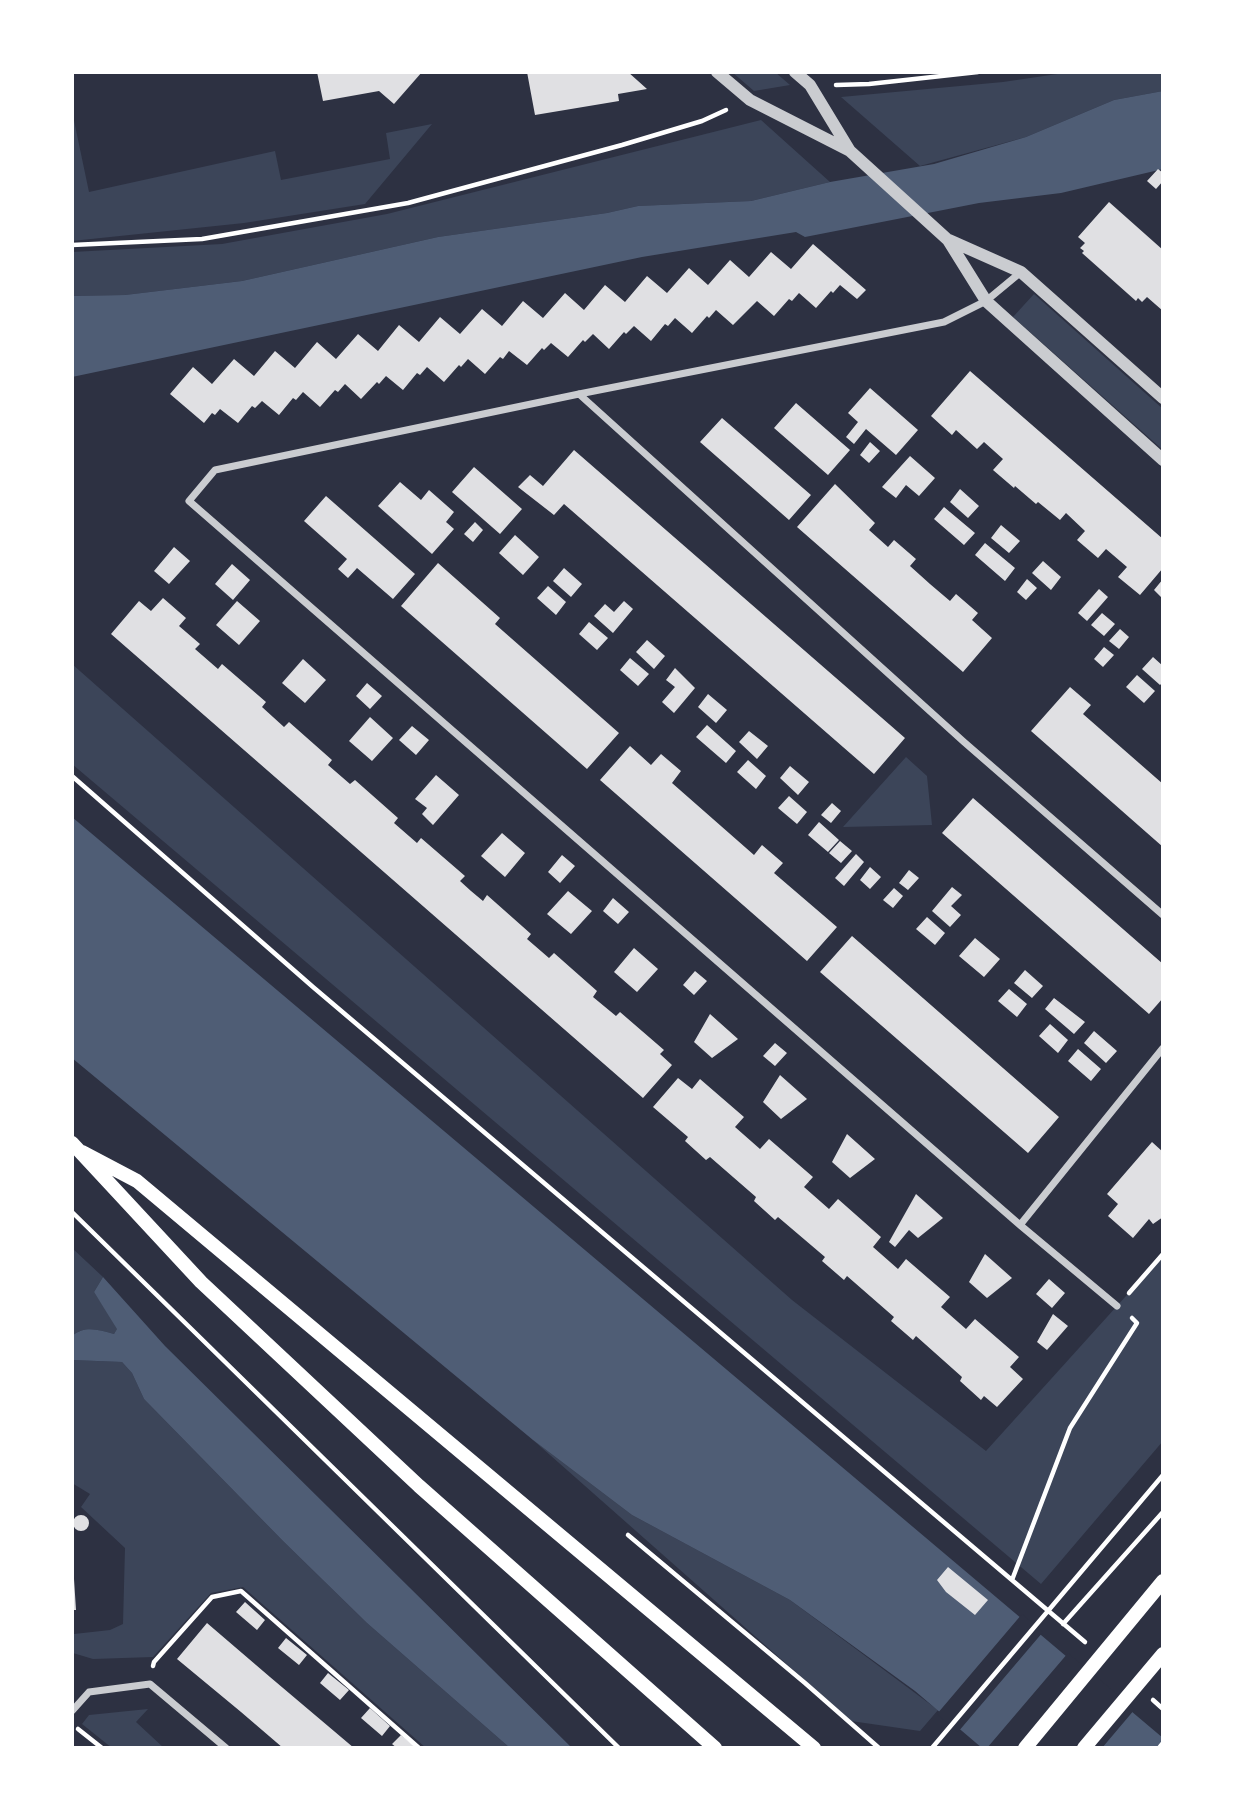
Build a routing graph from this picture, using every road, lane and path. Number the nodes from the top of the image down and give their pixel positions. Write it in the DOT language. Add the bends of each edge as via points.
graph roads {
  1 [pos="717,72"];
  2 [pos="795,72"];
  3 [pos="978,72"];
  4 [pos="958,73"];
  5 [pos="810,85"];
  6 [pos="750,100"];
  7 [pos="850,151"];
  8 [pos="948,240"];
  9 [pos="72,245"];
  10 [pos="1021,272"];
  11 [pos="986,301"];
  12 [pos="579,394"];
  13 [pos="1163,398"];
  14 [pos="1163,460"];
  15 [pos="72,776"];
  16 [pos="1163,915"];
  17 [pos="1163,1048"];
  18 [pos="77,1147"];
  19 [pos="72,1212"];
  20 [pos="79,1220"];
  21 [pos="72,1225"];
  22 [pos="1020,1225"];
  23 [pos="1163,1254"];
  24 [pos="1117,1306"];
  25 [pos="1163,1475"];
  26 [pos="1163,1512"];
  27 [pos="628,1535"];
  28 [pos="1012,1580"];
  29 [pos="1163,1581"];
  30 [pos="1063,1624"];
  31 [pos="1092,1648"];
  32 [pos="1163,1654"];
  33 [pos="150,1684"];
  34 [pos="1150,1698"];
  35 [pos="1162,1705"];
  36 [pos="72,1712"];
  37 [pos="72,1724"];
  38 [pos="1163,1743"];
  39 [pos="933,1747"];
  40 [pos="102,1748"];
  41 [pos="226,1748"];
  42 [pos="419,1748"];
  43 [pos="619,1748"];
  44 [pos="715,1748"];
  45 [pos="814,1748"];
  46 [pos="879,1748"];
  47 [pos="1025,1748"];
  48 [pos="1084,1748"];
  49 [pos="1159,1748"];
  1 -- 6 [label="street"];
  2 -- 5 [label="street"];
  3 -- 4 [label="path"];
  4 -- 5 [label="path" via="869,84"];
  5 -- 7 [label="street"];
  6 -- 7 [label="street"];
  6 -- 9 [label="path" via="702,121 408,203 202,239"];
  7 -- 8 [label="street"];
  8 -- 10 [label="street"];
  8 -- 11 [label="street"];
  10 -- 11 [label="street"];
  10 -- 13 [label="street"];
  11 -- 12 [label="street" via="944,322"];
  11 -- 14 [label="street"];
  12 -- 16 [label="street"];
  12 -- 22 [label="street" via="215,471 189,501"];
  15 -- 28 [label="path" via="313,987"];
  17 -- 22 [label="street"];
  18 -- 44 [label="main road" via="201,1282 419,1486"];
  18 -- 45 [label="main road" via="136,1181"];
  19 -- 20 [label="path"];
  20 -- 21 [label="path"];
  20 -- 43 [label="path"];
  22 -- 24 [label="street"];
  23 -- 24 [label="path"];
  24 -- 28 [label="path" via="1138,1323 1070,1428"];
  25 -- 39 [label="path"];
  26 -- 30 [label="path"];
  27 -- 46 [label="path"];
  28 -- 30 [label="path"];
  29 -- 47 [label="main road"];
  30 -- 31 [label="path"];
  32 -- 48 [label="main road"];
  33 -- 36 [label="street" via="89,1692"];
  33 -- 41 [label="street"];
  33 -- 42 [label="path" via="154,1662 212,1597 241,1591"];
  34 -- 35 [label="path"];
  37 -- 40 [label="path"];
  38 -- 49 [label="path"];
}
